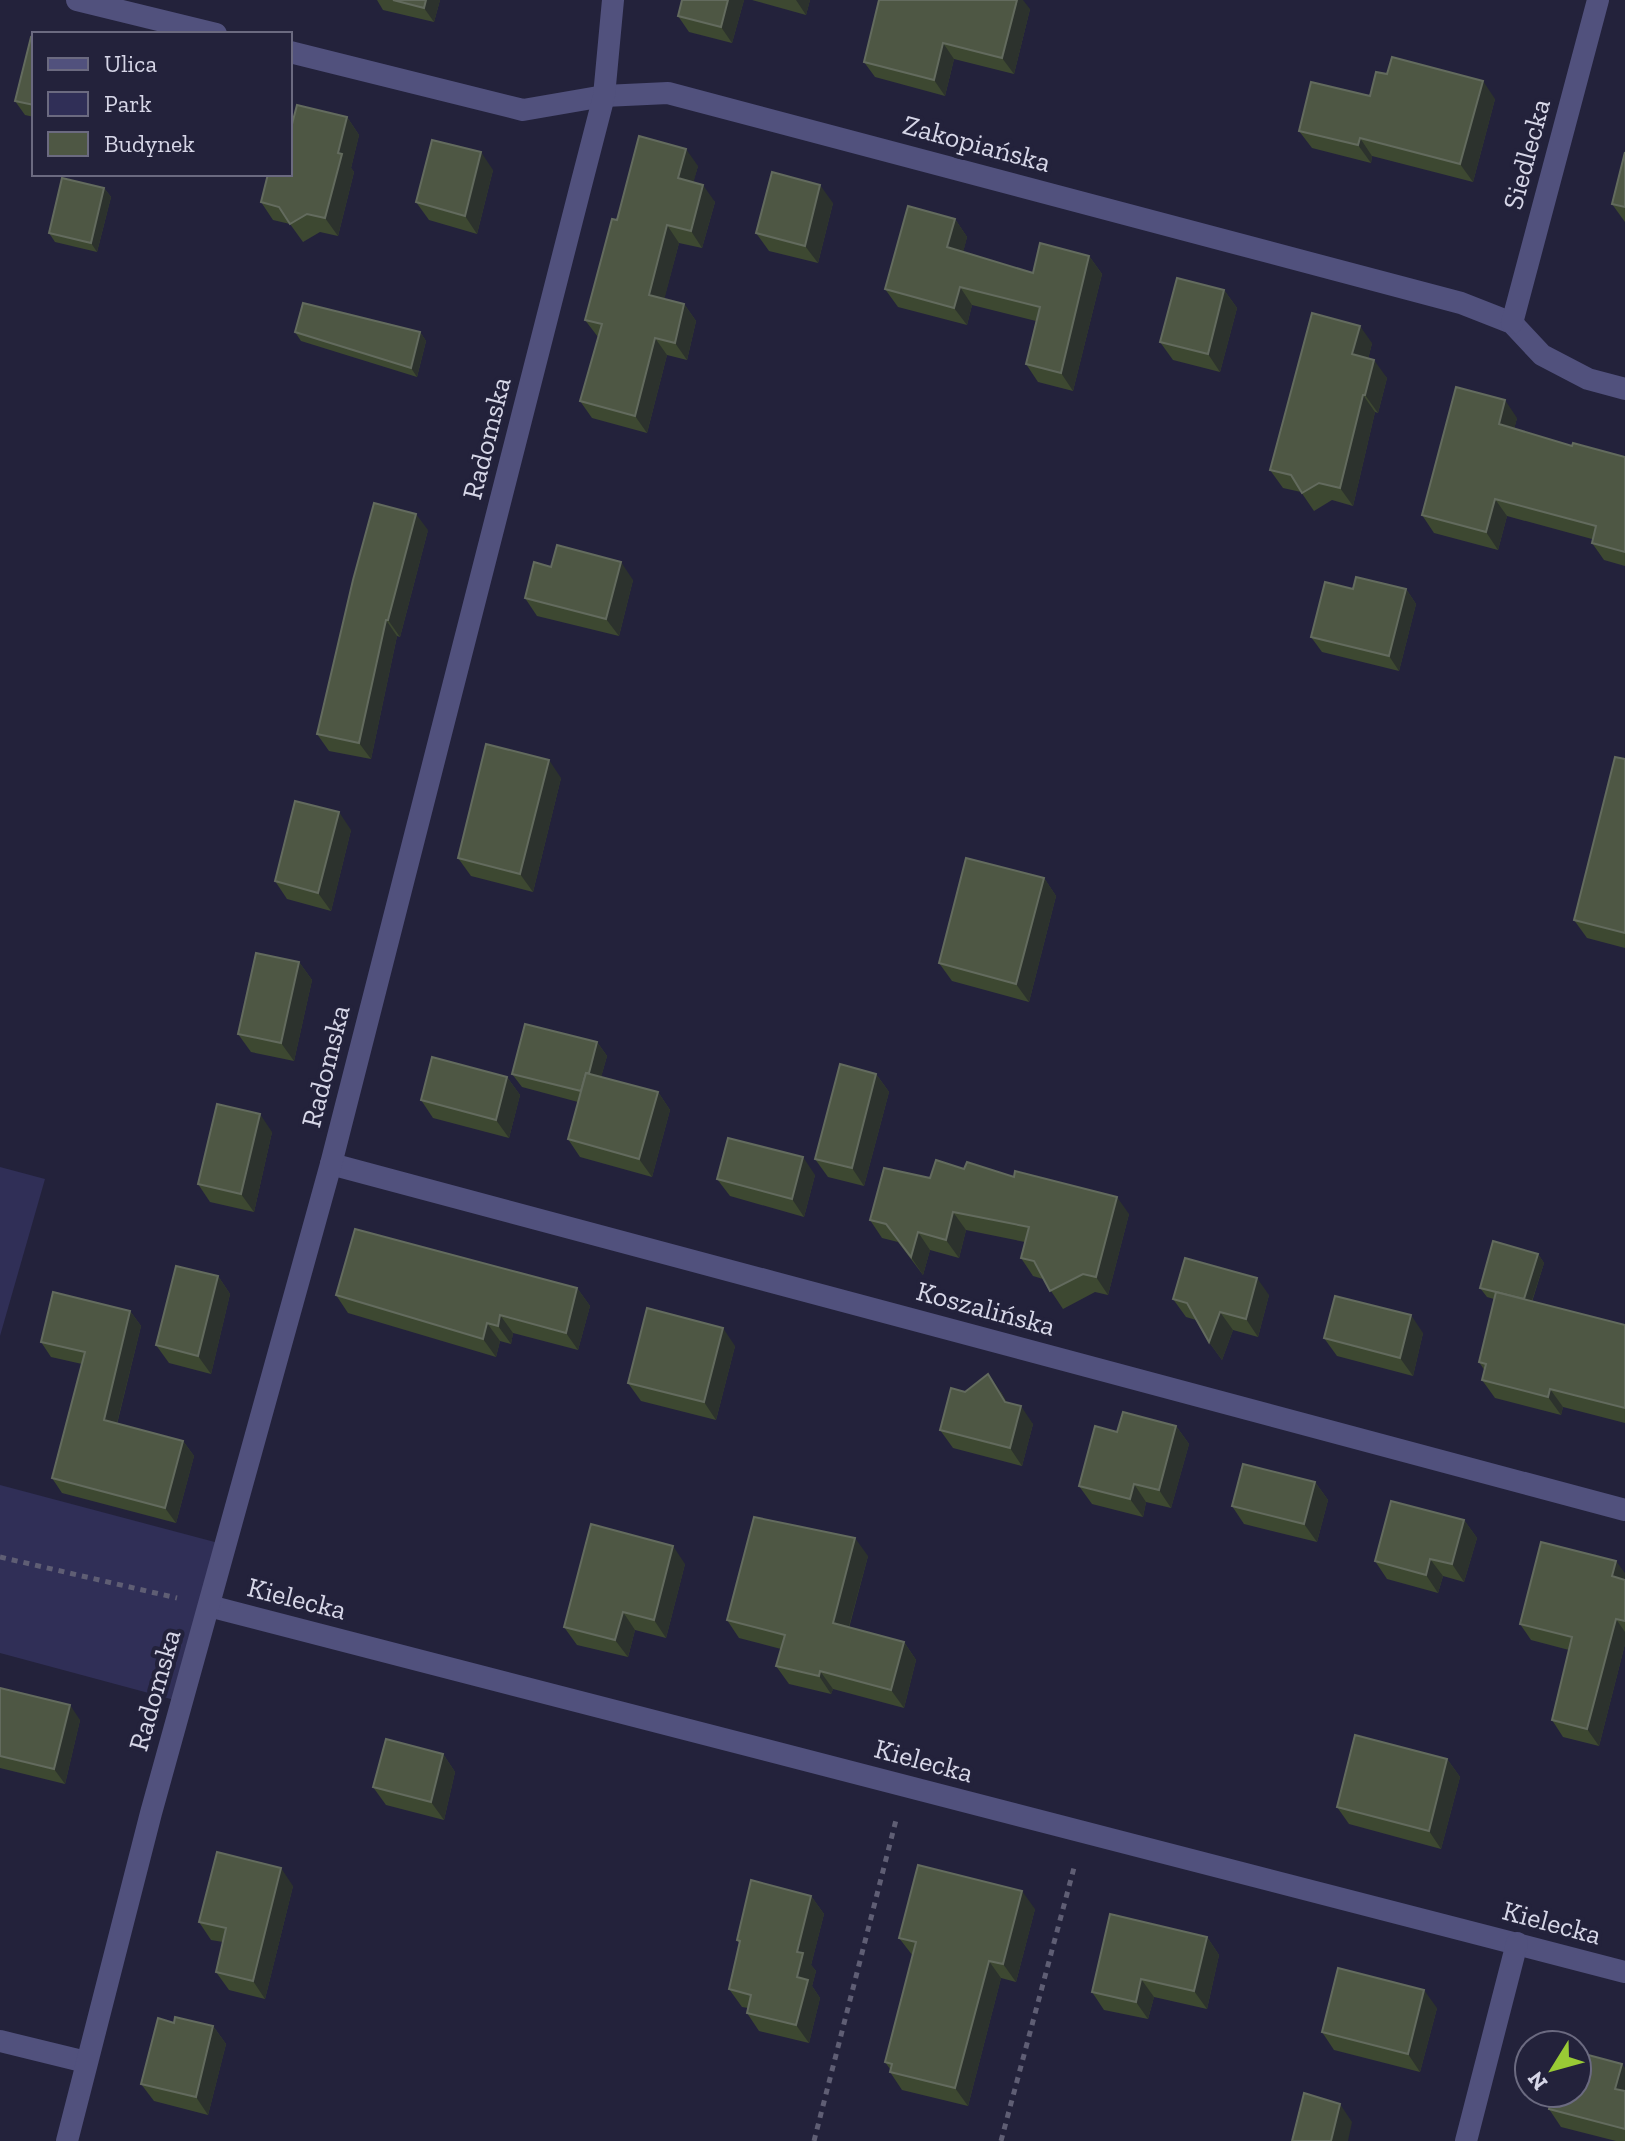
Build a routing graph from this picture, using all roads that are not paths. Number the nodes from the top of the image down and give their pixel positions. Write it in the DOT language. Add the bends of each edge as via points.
graph roads {
  1 [pos="77,0"];
  2 [pos="613,0"];
  3 [pos="1598,0"];
  4 [pos="208,32"];
  5 [pos="292,52"];
  6 [pos="604,96"];
  7 [pos="1512,323"];
  8 [pos="1625,389"];
  9 [pos="331,1164"];
  10 [pos="1625,1510"];
  11 [pos="209,1606"];
  12 [pos="1517,1943"];
  13 [pos="1625,1972"];
  14 [pos="0,2041"];
  15 [pos="86,2062"];
  16 [pos="67,2141"];
  17 [pos="1466,2141"];
  1 -- 4 [label="street"];
  2 -- 6 [label="street, Radomska"];
  3 -- 7 [label="street, Siedlecka"];
  5 -- 6 [label="street, Zakopiańska" via="523,110"];
  6 -- 7 [label="street, Zakopiańska" via="668,93 1446,299"];
  6 -- 9 [label="street, Radomska"];
  7 -- 8 [label="street, Zakopiańska" via="1542,355 1588,379"];
  9 -- 10 [label="street, Koszalińska"];
  9 -- 11 [label="street, Radomska"];
  11 -- 12 [label="street, Kielecka"];
  11 -- 15 [label="street, Radomska"];
  12 -- 13 [label="street, Kielecka"];
  12 -- 17 [label="street"];
  14 -- 15 [label="street"];
  15 -- 16 [label="street, Radomska"];
}
